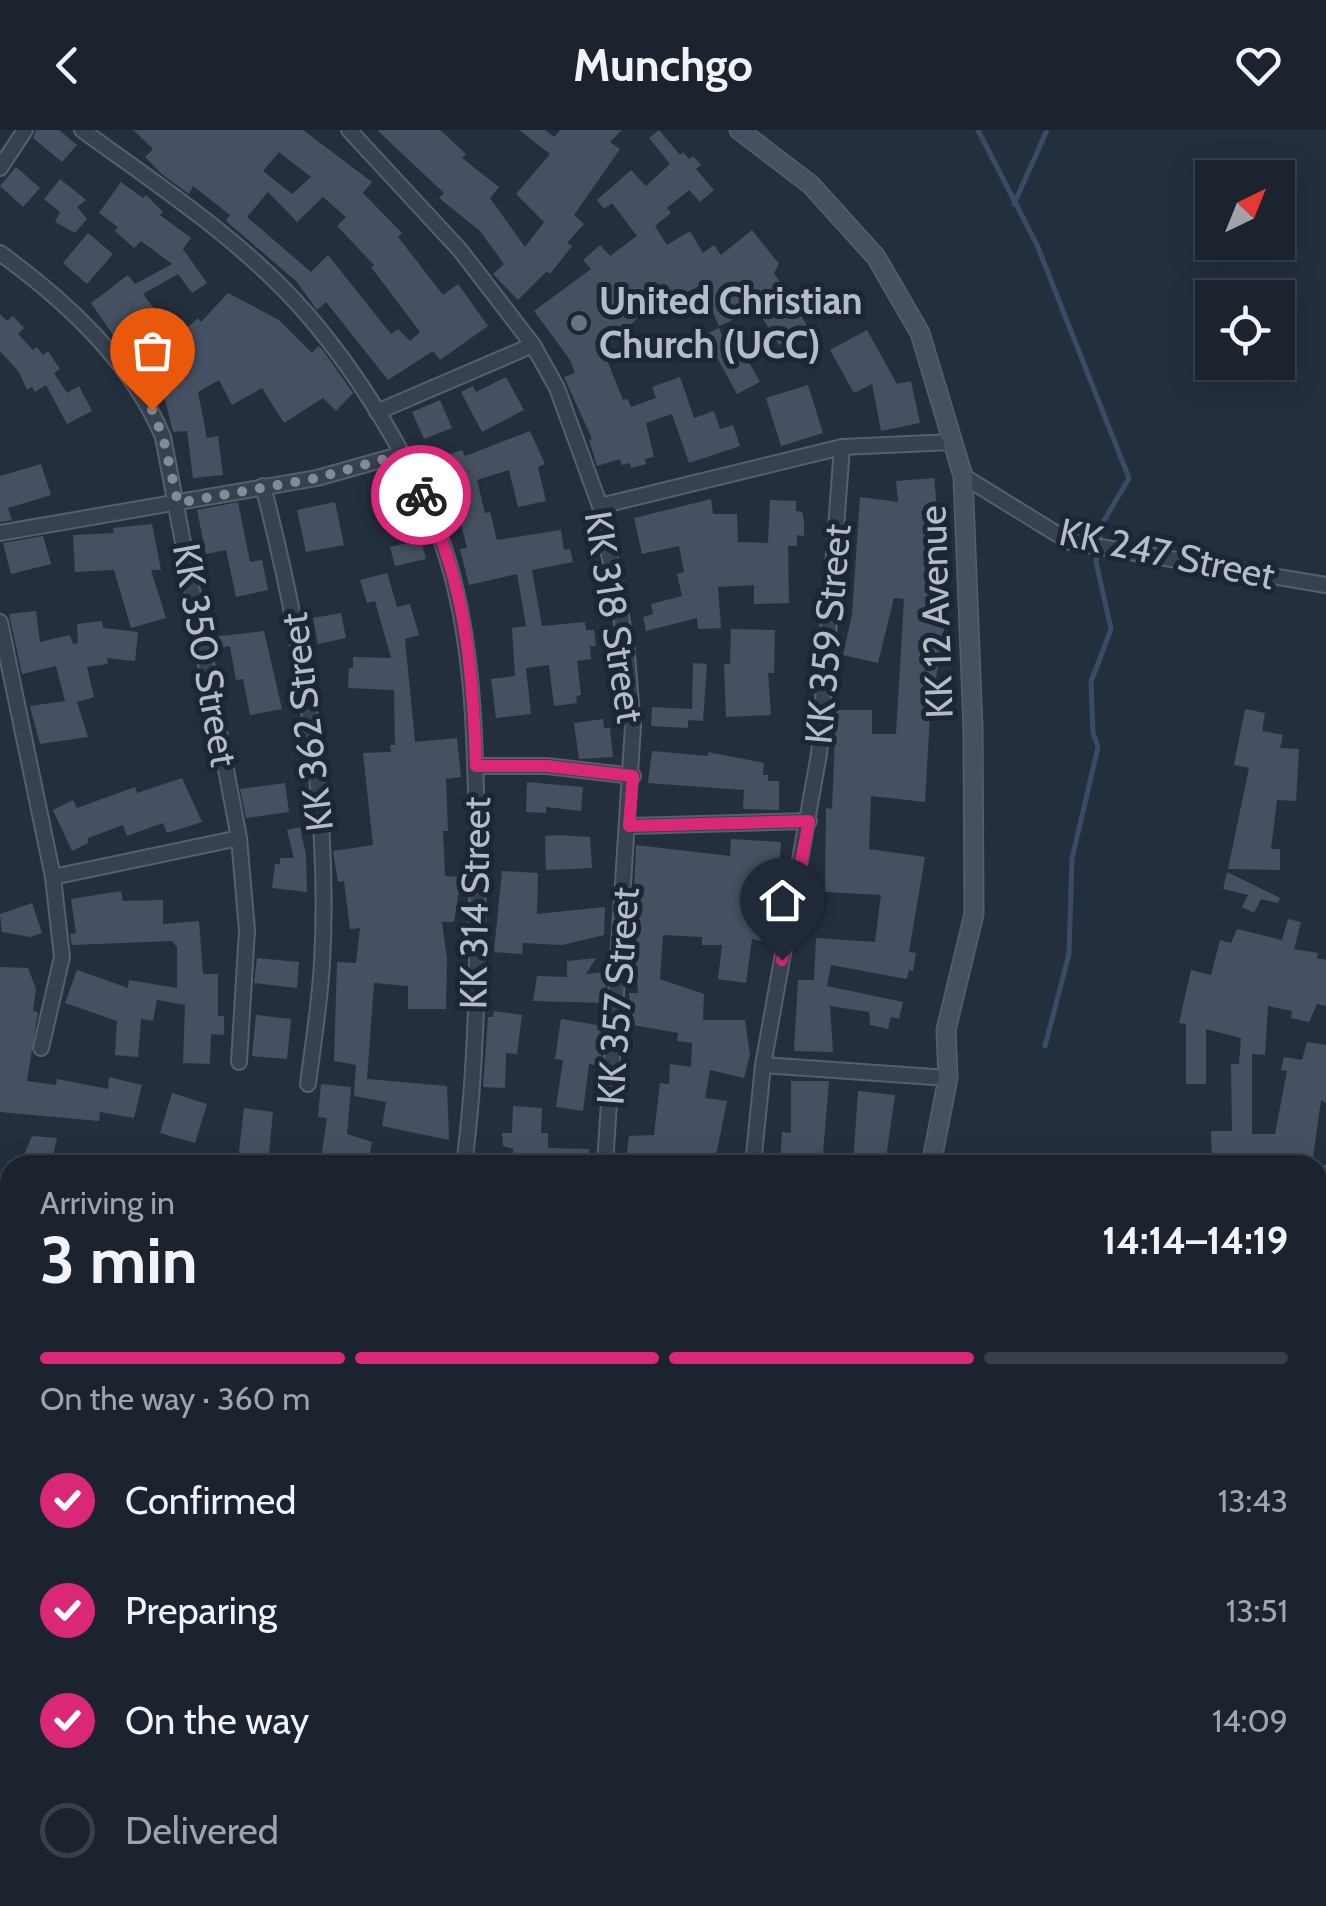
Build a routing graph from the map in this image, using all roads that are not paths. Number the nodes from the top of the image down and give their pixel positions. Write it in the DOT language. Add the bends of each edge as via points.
graph roads {
  1 [pos="25,130"];
  2 [pos="82,130"];
  3 [pos="349,130"];
  4 [pos="739,130"];
  5 [pos="0,168"];
  6 [pos="0,253"];
  7 [pos="533,345"];
  8 [pos="376,412"];
  9 [pos="952,442"];
  10 [pos="842,447"];
  11 [pos="399,455"];
  12 [pos="963,476"];
  13 [pos="263,486"];
  14 [pos="178,503"];
  15 [pos="600,506"];
  16 [pos="0,533"];
  17 [pos="1326,585"];
  18 [pos="0,622"];
  19 [pos="476,766"];
  20 [pos="633,776"];
  21 [pos="809,821"];
  22 [pos="629,826"];
  23 [pos="239,838"];
  24 [pos="53,877"];
  25 [pos="42,1048"];
  26 [pos="239,1062"];
  27 [pos="763,1065"];
  28 [pos="948,1078"];
  29 [pos="308,1084"];
  30 [pos="465,1155"];
  31 [pos="605,1155"];
  32 [pos="753,1155"];
  33 [pos="932,1155"];
  1 -- 5 [label="street"];
  2 -- 8 [label="street, KK 314 Street" via="276,282"];
  3 -- 7 [label="street, KK 318 Street" via="460,250"];
  4 -- 9 [label="main road, KK 12 Avenue" via="810,185 876,257 920,333"];
  6 -- 14 [label="street, KK 350 Street" via="72,314 136,383 163,437"];
  7 -- 8 [label="street"];
  7 -- 15 [label="street, KK 318 Street" via="568,414"];
  8 -- 11 [label="street, KK 314 Street"];
  9 -- 10 [label="street"];
  9 -- 12 [label="main road, KK 12 Avenue"];
  10 -- 15 [label="street"];
  10 -- 21 [label="street, KK 359 Street" via="828,670"];
  11 -- 13 [label="street"];
  11 -- 19 [label="street, KK 314 Street" via="451,571 465,631"];
  12 -- 17 [label="street, KK 247 Street" via="1070,542"];
  12 -- 28 [label="main road, KK 12 Avenue" via="974,899 946,1030"];
  13 -- 14 [label="street"];
  13 -- 29 [label="street, KK 362 Street" via="294,616 322,844 322,963"];
  14 -- 16 [label="street"];
  14 -- 23 [label="street, KK 350 Street"];
  15 -- 20 [label="street, KK 318 Street" via="626,644"];
  18 -- 24 [label="street"];
  19 -- 20 [label="street"];
  19 -- 30 [label="street, KK 314 Street" via="478,924"];
  20 -- 22 [label="street, KK 318 Street"];
  21 -- 22 [label="street"];
  21 -- 27 [label="street, KK 359 Street"];
  22 -- 31 [label="street, KK 357 Street"];
  23 -- 24 [label="street"];
  23 -- 26 [label="street, KK 350 Street" via="248,930"];
  24 -- 25 [label="street" via="62,957"];
  27 -- 28 [label="street"];
  27 -- 32 [label="street, KK 359 Street"];
  28 -- 33 [label="main road, KK 12 Avenue"];
}
